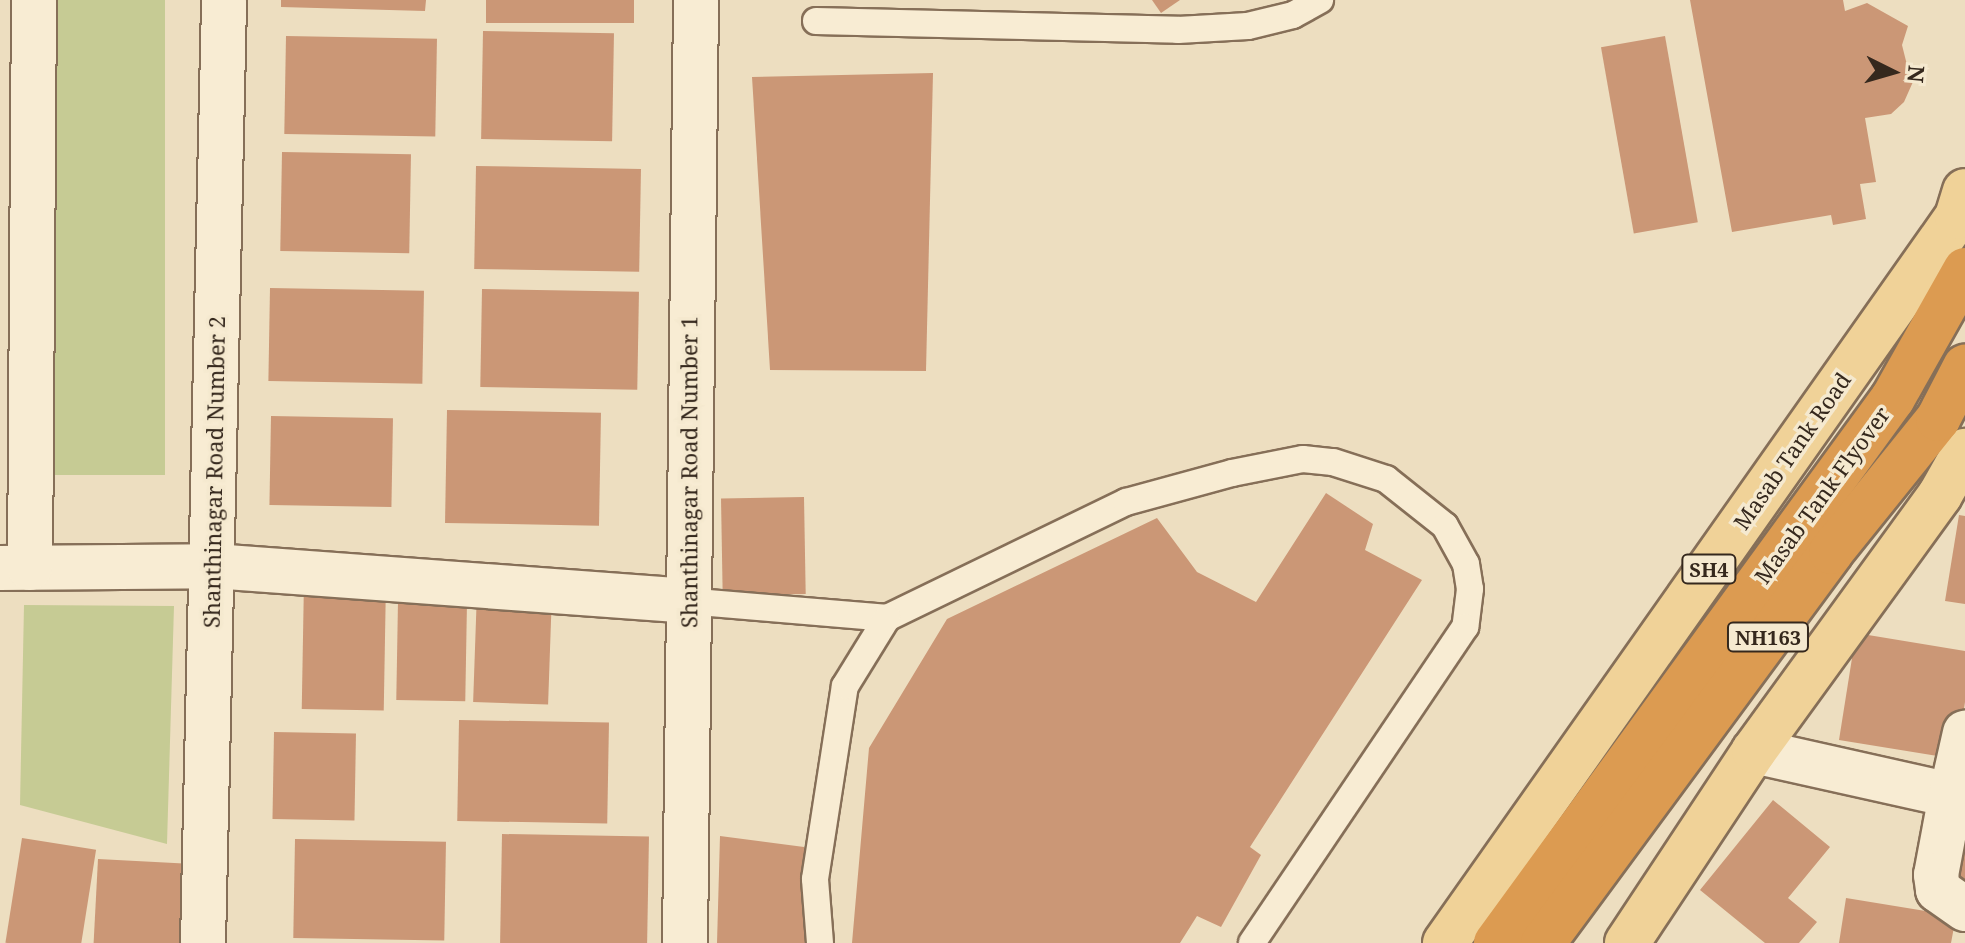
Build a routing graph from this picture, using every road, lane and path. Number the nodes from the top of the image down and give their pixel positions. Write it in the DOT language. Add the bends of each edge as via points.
graph roads {
  1 [pos="34,0"];
  2 [pos="224,0"];
  3 [pos="696,0"];
  4 [pos="1320,0"];
  5 [pos="816,21"];
  6 [pos="1965,191"];
  7 [pos="1965,270"];
  8 [pos="1965,367"];
  9 [pos="1965,451"];
  10 [pos="1952,497"];
  11 [pos="213,566"];
  12 [pos="15,568"];
  13 [pos="685,601"];
  14 [pos="887,618"];
  15 [pos="1965,733"];
  16 [pos="1754,751"];
  17 [pos="1951,795"];
  18 [pos="1556,891"];
  19 [pos="1965,909"];
  20 [pos="203,943"];
  21 [pos="685,943"];
  22 [pos="820,943"];
  23 [pos="1252,943"];
  24 [pos="1445,943"];
  25 [pos="1496,943"];
  26 [pos="1543,943"];
  27 [pos="1627,943"];
  1 -- 12 [label="street"];
  2 -- 11 [label="street, Shanthinagar Road Number 2"];
  3 -- 13 [label="street, Shanthinagar Road Number 1"];
  4 -- 5 [label="lane" via="1293,15 1248,26 1178,30"];
  6 -- 24 [label="main road, Masab Tank Road / SH4" via="1957,217"];
  7 -- 18 [label="highway, Masab Tank Flyover / NH163" via="1893,398"];
  8 -- 18 [label="highway, Masab Tank Flyover / NH163" via="1938,419"];
  9 -- 10 [label="main road"];
  10 -- 16 [label="main road"];
  11 -- 12 [label="street"];
  11 -- 13 [label="street"];
  11 -- 20 [label="street, Shanthinagar Road Number 2"];
  13 -- 14 [label="lane"];
  13 -- 21 [label="street, Shanthinagar Road Number 1"];
  14 -- 22 [label="lane" via="845,686 815,879"];
  14 -- 23 [label="lane" via="1126,502 1267,463 1333,462 1386,479 1445,526 1466,564 1470,589 1465,627"];
  15 -- 17 [label="street"];
  16 -- 17 [label="street"];
  16 -- 27 [label="main road"];
  17 -- 19 [label="street" via="1936,875 1938,890"];
  18 -- 25 [label="highway, Masab Tank Flyover / NH163"];
  18 -- 26 [label="highway, Masab Tank Flyover / NH163"];
}
